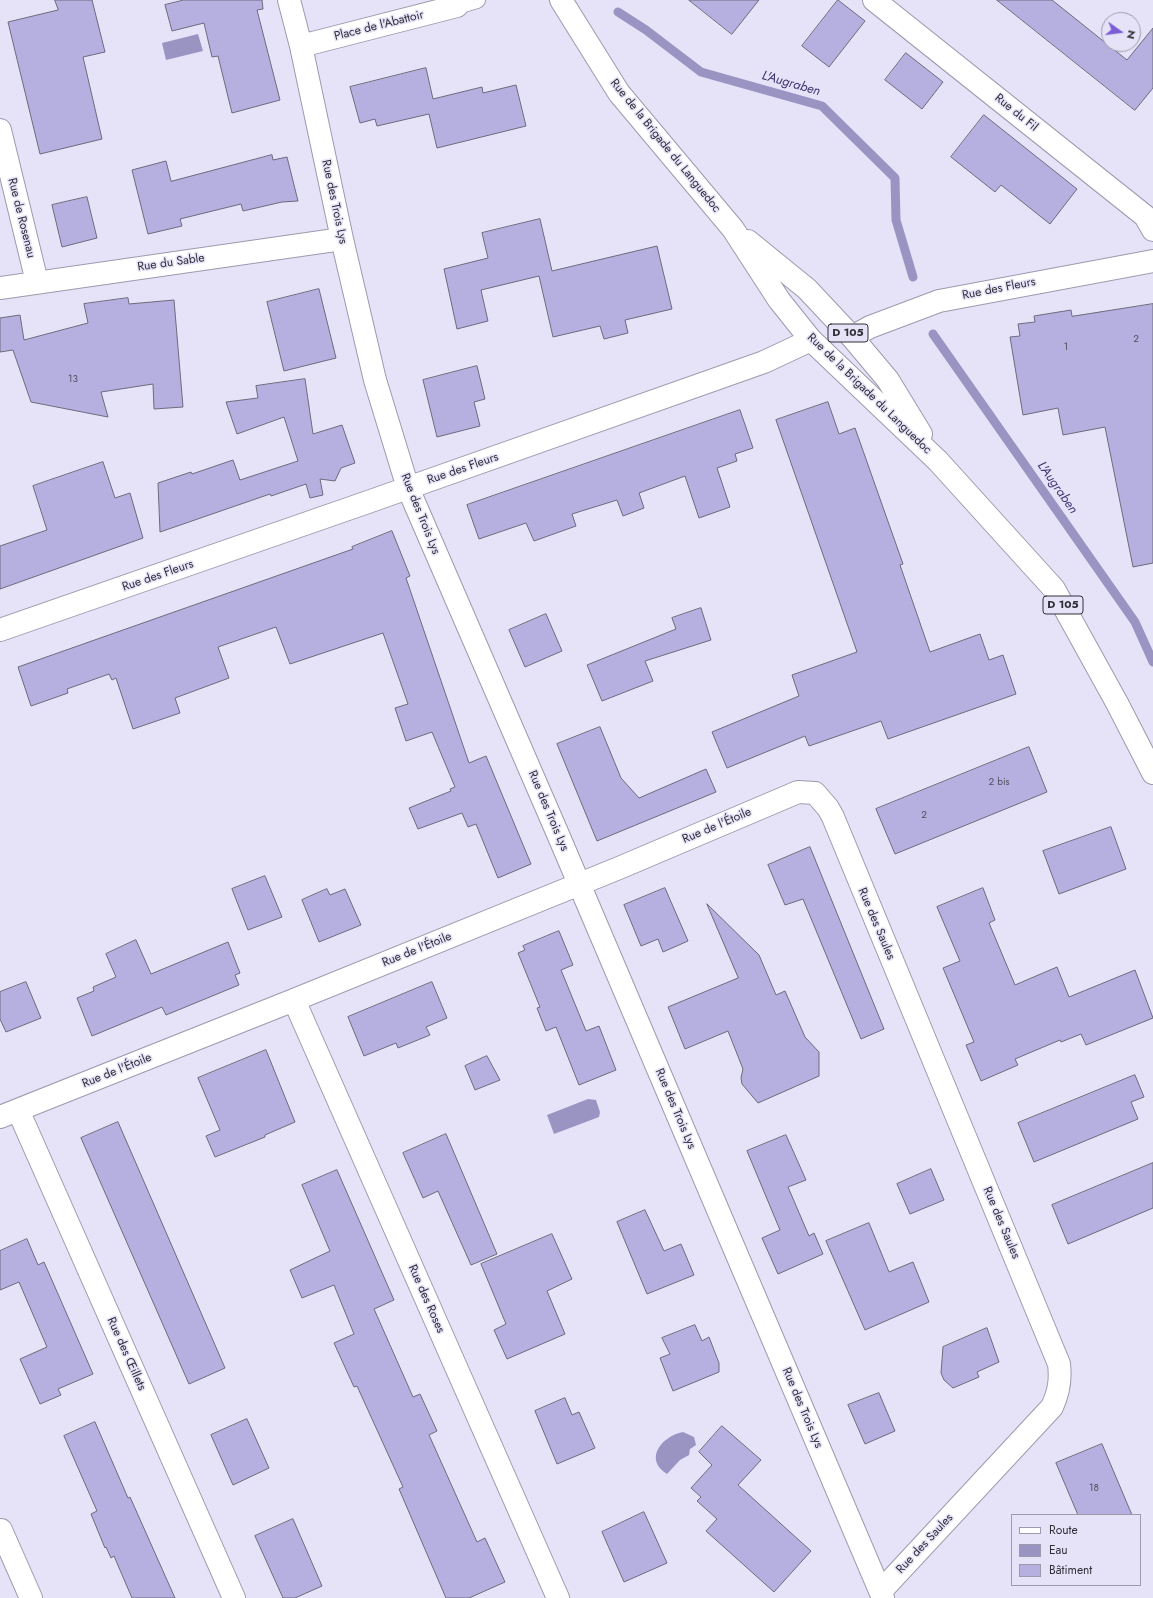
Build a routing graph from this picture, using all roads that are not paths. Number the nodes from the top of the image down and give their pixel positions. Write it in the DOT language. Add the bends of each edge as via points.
graph roads {
  1 [pos="289,0"];
  2 [pos="477,0"];
  3 [pos="560,0"];
  4 [pos="874,0"];
  5 [pos="457,6"];
  6 [pos="301,46"];
  7 [pos="0,130"];
  8 [pos="732,229"];
  9 [pos="1153,230"];
  10 [pos="342,239"];
  11 [pos="1153,261"];
  12 [pos="37,282"];
  13 [pos="0,288"];
  14 [pos="852,337"];
  15 [pos="811,340"];
  16 [pos="938,461"];
  17 [pos="408,488"];
  18 [pos="0,630"];
  19 [pos="1153,773"];
  20 [pos="828,808"];
  21 [pos="579,884"];
  22 [pos="294,1000"];
  23 [pos="9,1114"];
  24 [pos="0,1530"];
  25 [pos="882,1595"];
  26 [pos="31,1598"];
  27 [pos="234,1598"];
  28 [pos="558,1598"];
  1 -- 6 [label="street, Rue des Trois Lys"];
  2 -- 5 [label="lane"];
  3 -- 8 [label="street, Rue de la Brigade du Languedoc / D 105" via="619,93"];
  4 -- 9 [label="street, Rue du Fil" via="1145,216"];
  5 -- 6 [label="street, Place de l'Abattoir"];
  6 -- 10 [label="street, Rue des Trois Lys"];
  7 -- 12 [label="street, Rue de Rosenau"];
  8 -- 14 [label="street, Rue de la Brigade du Languedoc / D 105" via="807,288"];
  8 -- 15 [label="street, Rue de la Brigade du Languedoc / D 105" via="779,300"];
  10 -- 12 [label="street, Rue du Sable"];
  10 -- 17 [label="street, Rue des Trois Lys" via="375,380"];
  11 -- 14 [label="street, Rue des Fleurs" via="939,301 870,327"];
  12 -- 13 [label="street, Rue du Sable"];
  14 -- 16 [label="street, Rue de la Brigade du Languedoc / D 105" via="888,380"];
  15 -- 16 [label="street, Rue de la Brigade du Languedoc / D 105"];
  15 -- 17 [label="street, Rue des Fleurs" via="764,362"];
  16 -- 19 [label="street, Rue de la Brigade du Languedoc / D 105" via="1054,589"];
  17 -- 18 [label="street, Rue des Fleurs"];
  17 -- 21 [label="street, Rue des Trois Lys"];
  20 -- 21 [label="street, Rue de l'Étoile" via="815,793 798,792"];
  20 -- 25 [label="street, Rue des Saules" via="1059,1364 1061,1380 1052,1407"];
  21 -- 22 [label="street, Rue de l'Étoile"];
  21 -- 25 [label="street, Rue des Trois Lys"];
  22 -- 23 [label="street, Rue de l'Étoile"];
  22 -- 28 [label="street, Rue des Roses"];
  23 -- 27 [label="street, Rue des Œillets"];
  24 -- 26 [label="street"];
}
